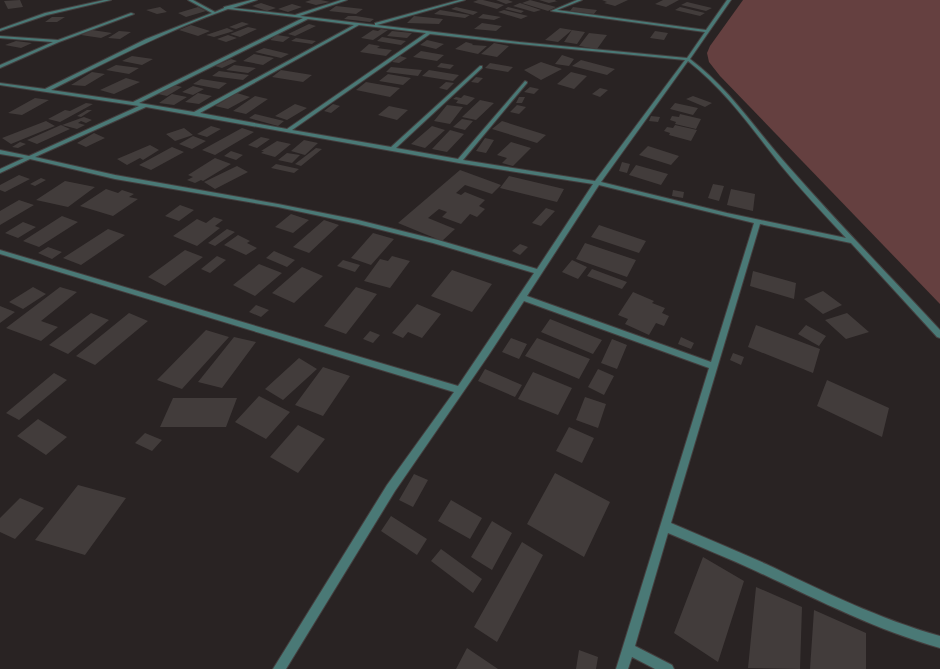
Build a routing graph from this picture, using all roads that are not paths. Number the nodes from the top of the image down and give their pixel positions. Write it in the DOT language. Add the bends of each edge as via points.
graph roads {
  1 [pos="109,0"];
  2 [pos="190,0"];
  3 [pos="255,0"];
  4 [pos="345,0"];
  5 [pos="463,0"];
  6 [pos="580,0"];
  7 [pos="729,0"];
  8 [pos="225,8"];
  9 [pos="213,12"];
  10 [pos="132,14"];
  11 [pos="294,17"];
  12 [pos="307,18"];
  13 [pos="358,24"];
  14 [pos="371,26"];
  15 [pos="0,30"];
  16 [pos="708,31"];
  17 [pos="430,32"];
  18 [pos="0,37"];
  19 [pos="58,41"];
  20 [pos="688,59"];
  21 [pos="0,66"];
  22 [pos="480,67"];
  23 [pos="525,82"];
  24 [pos="0,84"];
  25 [pos="44,91"];
  26 [pos="134,103"];
  27 [pos="145,105"];
  28 [pos="195,114"];
  29 [pos="287,131"];
  30 [pos="392,149"];
  31 [pos="0,152"];
  32 [pos="31,157"];
  33 [pos="459,161"];
  34 [pos="0,171"];
  35 [pos="597,183"];
  36 [pos="757,222"];
  37 [pos="855,242"];
  38 [pos="0,252"];
  39 [pos="538,272"];
  40 [pos="522,296"];
  41 [pos="940,335"];
  42 [pos="713,366"];
  43 [pos="460,390"];
  44 [pos="665,526"];
  45 [pos="940,642"];
  46 [pos="628,649"];
  47 [pos="279,669"];
  48 [pos="622,669"];
  49 [pos="668,669"];
  1 -- 15 [label="street" via="46,14"];
  2 -- 9 [label="street"];
  3 -- 8 [label="street"];
  4 -- 11 [label="street"];
  5 -- 14 [label="street"];
  6 -- 16 [label="street" via="553,11"];
  7 -- 16 [label="street"];
  8 -- 9 [label="street"];
  8 -- 11 [label="street"];
  9 -- 25 [label="street" via="144,42"];
  10 -- 19 [label="street"];
  11 -- 12 [label="street"];
  12 -- 13 [label="street"];
  12 -- 26 [label="street"];
  13 -- 14 [label="street"];
  13 -- 28 [label="street"];
  14 -- 17 [label="street"];
  16 -- 20 [label="street"];
  17 -- 20 [label="street"];
  17 -- 29 [label="street"];
  18 -- 19 [label="street"];
  19 -- 21 [label="street"];
  20 -- 35 [label="street"];
  20 -- 37 [label="street" via="703,69 741,109 783,164"];
  22 -- 30 [label="street"];
  23 -- 33 [label="street"];
  24 -- 25 [label="street"];
  25 -- 26 [label="street"];
  26 -- 27 [label="street"];
  27 -- 28 [label="street"];
  27 -- 32 [label="street"];
  28 -- 29 [label="street"];
  29 -- 30 [label="street"];
  30 -- 33 [label="street"];
  31 -- 32 [label="street"];
  32 -- 34 [label="street"];
  32 -- 39 [label="street" via="113,177 333,216 420,237"];
  33 -- 35 [label="street"];
  35 -- 36 [label="street"];
  35 -- 39 [label="street"];
  36 -- 37 [label="street"];
  36 -- 42 [label="street"];
  37 -- 41 [label="street"];
  38 -- 43 [label="street"];
  39 -- 40 [label="street"];
  40 -- 42 [label="street"];
  40 -- 43 [label="street"];
  42 -- 44 [label="street"];
  43 -- 47 [label="street" via="391,488"];
  44 -- 45 [label="street" via="760,567 862,616"];
  44 -- 46 [label="street"];
  46 -- 48 [label="street"];
  46 -- 49 [label="street"];
}
